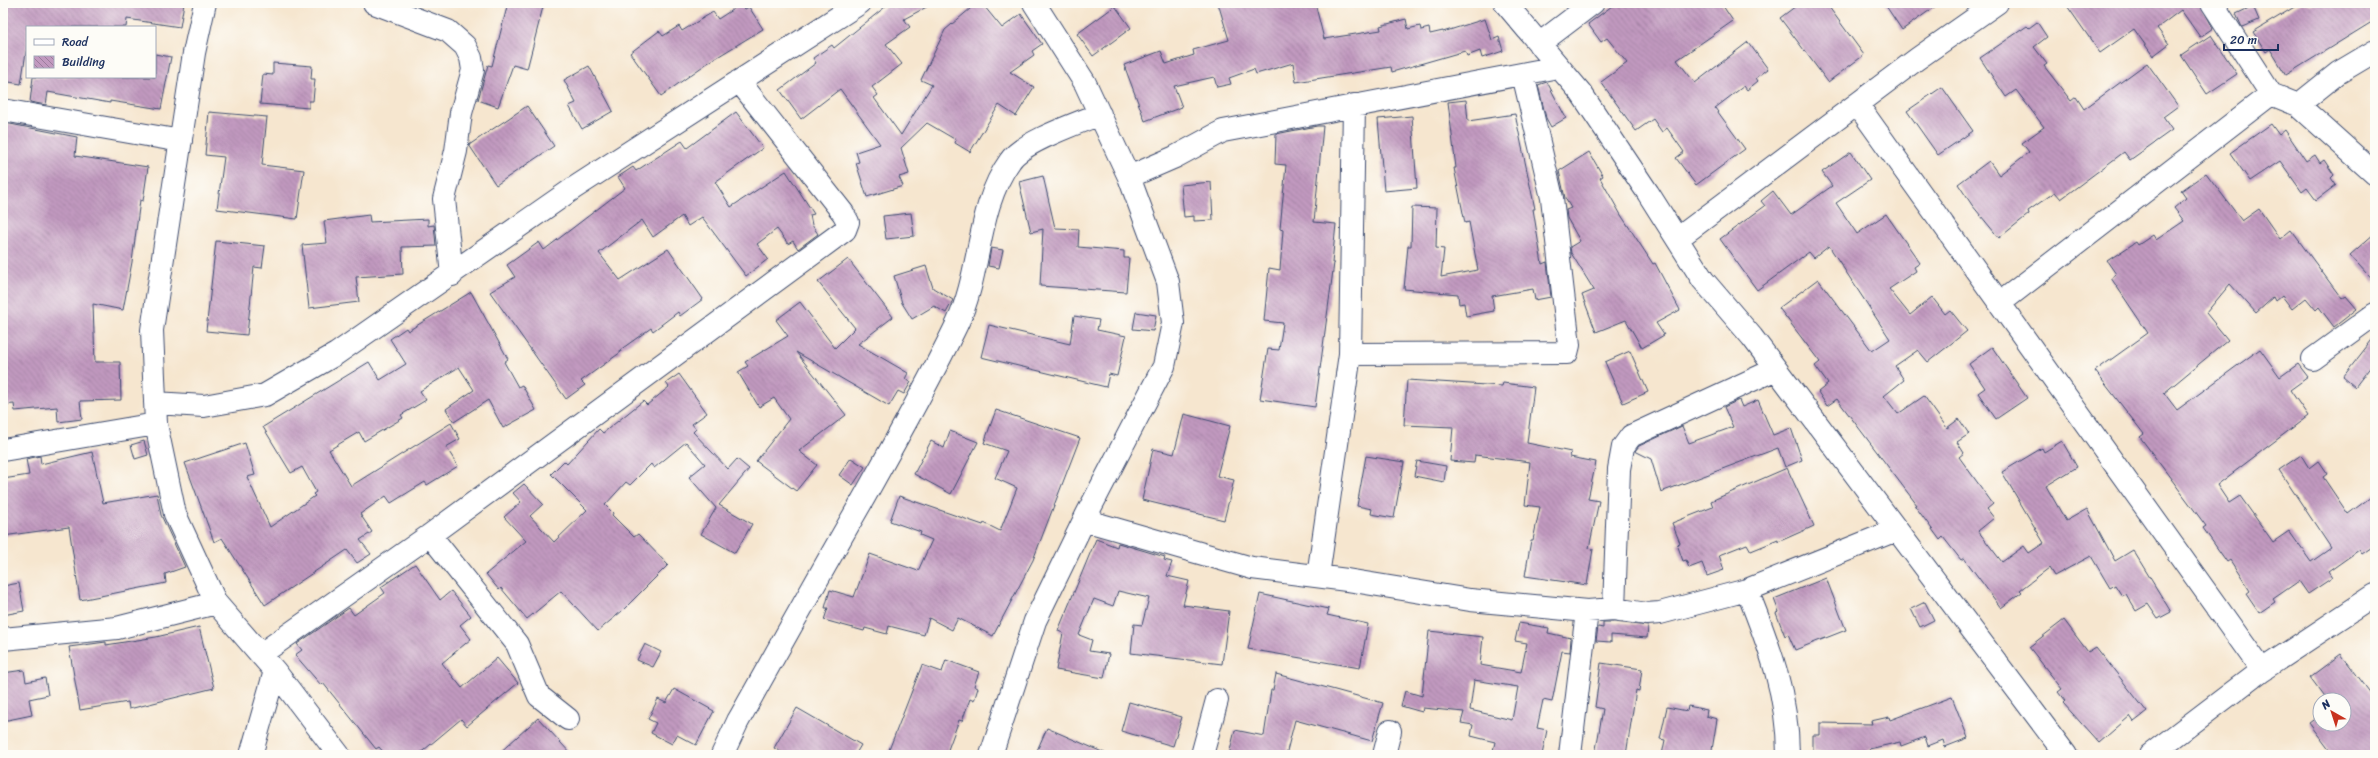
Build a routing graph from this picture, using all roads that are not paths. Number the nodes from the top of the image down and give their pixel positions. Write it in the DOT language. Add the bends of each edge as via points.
graph roads {
  1 [pos="205,3"];
  2 [pos="374,3"];
  3 [pos="860,3"];
  4 [pos="1034,3"];
  5 [pos="1505,3"];
  6 [pos="1594,3"];
  7 [pos="1997,3"];
  8 [pos="2212,3"];
  9 [pos="1539,44"];
  10 [pos="2375,51"];
  11 [pos="1558,67"];
  12 [pos="1523,74"];
  13 [pos="740,81"];
  14 [pos="2271,94"];
  15 [pos="1857,104"];
  16 [pos="1354,105"];
  17 [pos="2298,105"];
  18 [pos="3,110"];
  19 [pos="1100,114"];
  20 [pos="181,141"];
  21 [pos="2375,174"];
  22 [pos="1129,177"];
  23 [pos="1677,239"];
  24 [pos="452,274"];
  25 [pos="2000,303"];
  26 [pos="2375,314"];
  27 [pos="1350,354"];
  28 [pos="2313,359"];
  29 [pos="1776,369"];
  30 [pos="156,414"];
  31 [pos="3,450"];
  32 [pos="1084,520"];
  33 [pos="1896,530"];
  34 [pos="430,535"];
  35 [pos="1318,576"];
  36 [pos="1747,590"];
  37 [pos="2375,595"];
  38 [pos="216,602"];
  39 [pos="1614,609"];
  40 [pos="1587,611"];
  41 [pos="3,639"];
  42 [pos="260,654"];
  43 [pos="2262,670"];
  44 [pos="275,671"];
  45 [pos="1217,700"];
  46 [pos="568,719"];
  47 [pos="1390,731"];
  48 [pos="251,755"];
  49 [pos="339,755"];
  50 [pos="722,755"];
  51 [pos="991,755"];
  52 [pos="1202,755"];
  53 [pos="1384,755"];
  54 [pos="1570,755"];
  55 [pos="1788,755"];
  56 [pos="2066,755"];
  57 [pos="2150,755"];
  1 -- 20 [label="street" via="194,53"];
  2 -- 24 [label="street" via="448,31 465,46 471,58 472,70 444,199"];
  3 -- 13 [label="street"];
  4 -- 19 [label="street" via="1086,83"];
  5 -- 9 [label="street"];
  6 -- 9 [label="street"];
  7 -- 15 [label="street"];
  8 -- 14 [label="street"];
  9 -- 11 [label="street"];
  10 -- 17 [label="street" via="2338,72"];
  11 -- 12 [label="street"];
  11 -- 23 [label="street" via="1581,93"];
  12 -- 16 [label="street"];
  12 -- 27 [label="street" via="1552,198 1569,345 1566,353"];
  13 -- 24 [label="street" via="574,188"];
  13 -- 34 [label="street" via="843,213 848,222 845,230"];
  14 -- 17 [label="street"];
  14 -- 25 [label="street"];
  15 -- 23 [label="street"];
  15 -- 25 [label="street"];
  16 -- 22 [label="street" via="1223,132"];
  16 -- 27 [label="street"];
  17 -- 21 [label="street"];
  18 -- 20 [label="street"];
  19 -- 22 [label="street"];
  19 -- 50 [label="street" via="1041,138 1011,159 999,179 986,215 975,265 957,324 917,403 738,721"];
  20 -- 30 [label="street" via="152,330"];
  22 -- 32 [label="street" via="1168,282 1173,323 1164,366"];
  23 -- 29 [label="street" via="1703,280"];
  24 -- 30 [label="street" via="336,354 265,394"];
  25 -- 43 [label="street"];
  26 -- 28 [label="street"];
  27 -- 35 [label="street"];
  29 -- 33 [label="street"];
  29 -- 39 [label="street" via="1631,436 1622,447"];
  30 -- 31 [label="street"];
  30 -- 38 [label="street" via="175,514"];
  32 -- 35 [label="street" via="1252,568"];
  32 -- 51 [label="street" via="1035,621"];
  33 -- 36 [label="street"];
  33 -- 56 [label="street"];
  34 -- 42 [label="street"];
  34 -- 46 [label="street" via="517,644 540,696"];
  35 -- 40 [label="street" via="1470,600"];
  36 -- 39 [label="street" via="1660,613 1647,614"];
  36 -- 55 [label="street" via="1766,640 1785,705"];
  37 -- 43 [label="street"];
  38 -- 41 [label="street" via="117,628"];
  38 -- 42 [label="street"];
  39 -- 40 [label="street"];
  40 -- 54 [label="street"];
  42 -- 44 [label="street"];
  43 -- 57 [label="street"];
  44 -- 48 [label="street"];
  44 -- 49 [label="street"];
  45 -- 52 [label="street"];
  47 -- 53 [label="street"];
}
